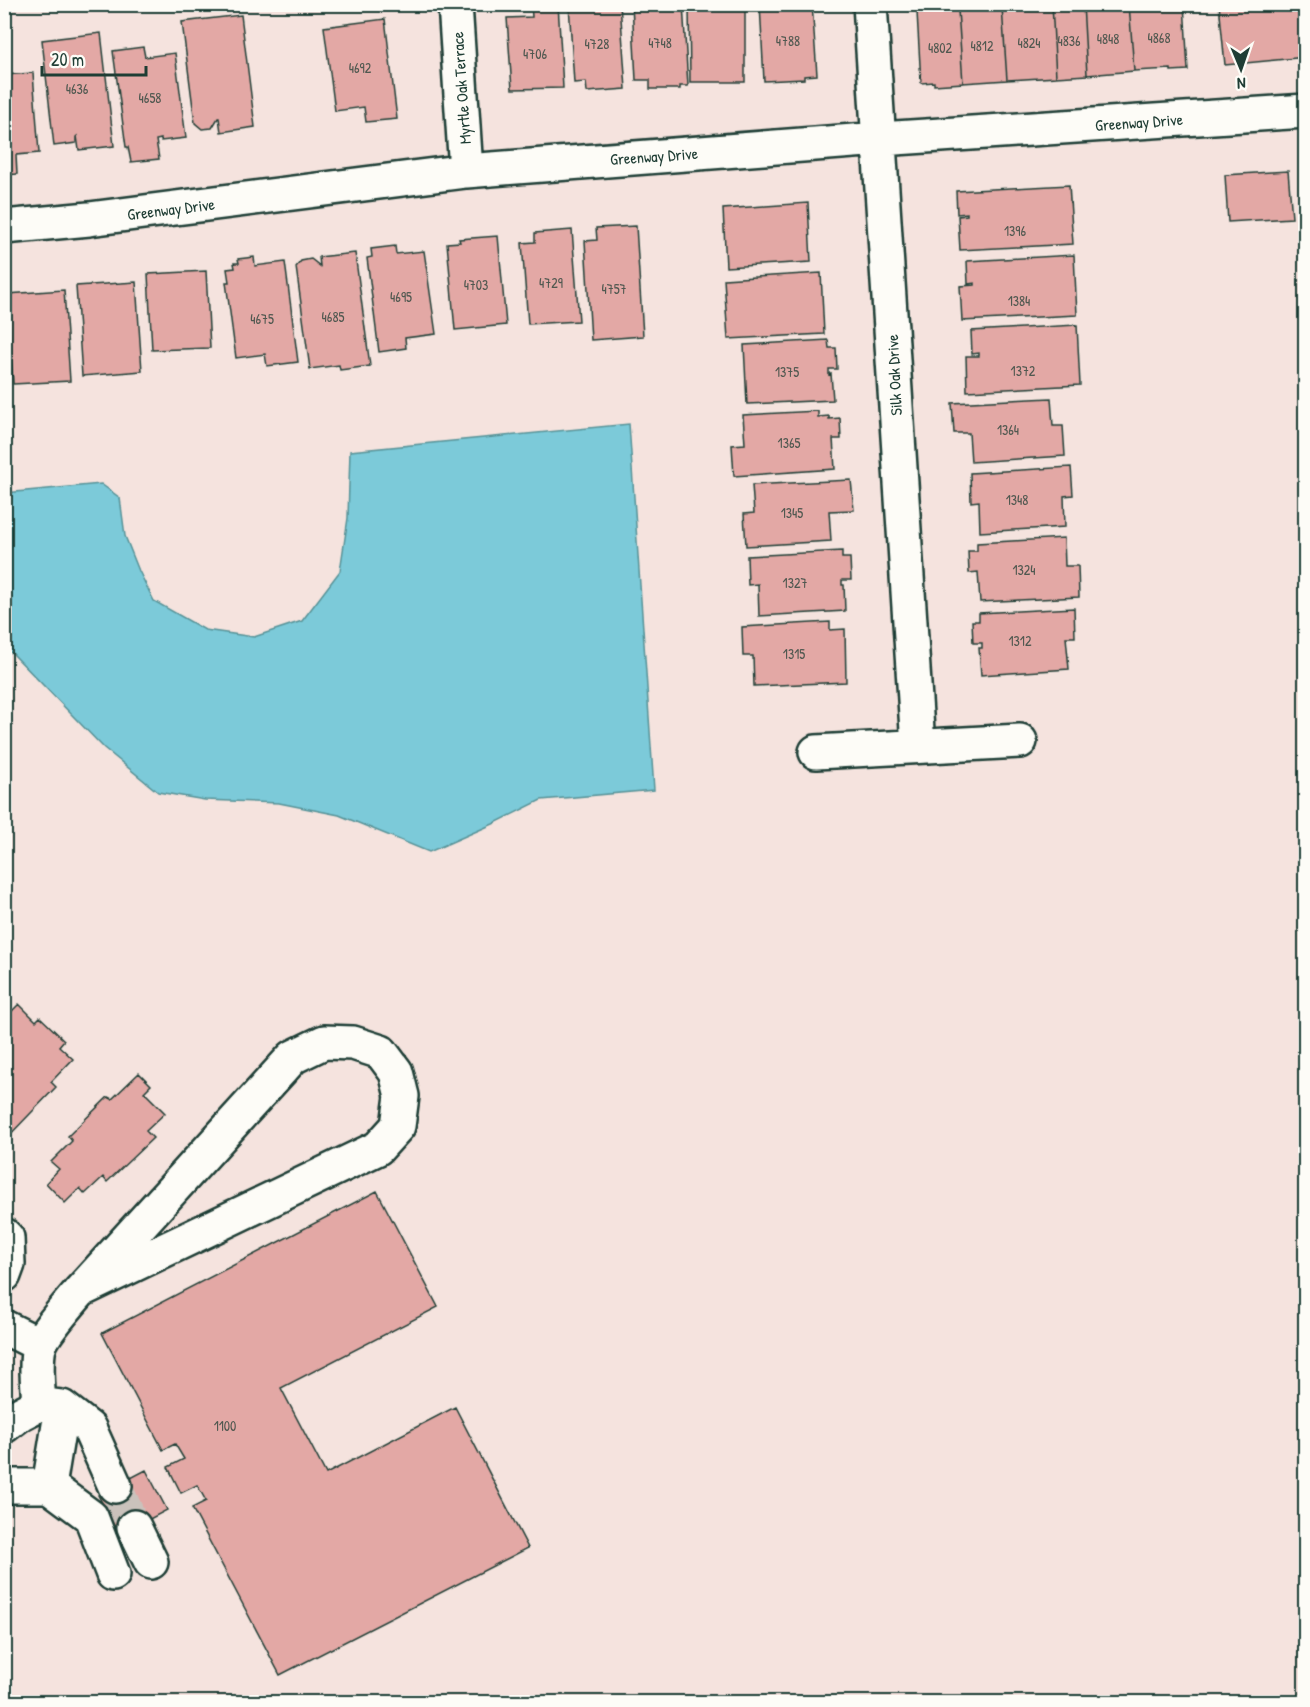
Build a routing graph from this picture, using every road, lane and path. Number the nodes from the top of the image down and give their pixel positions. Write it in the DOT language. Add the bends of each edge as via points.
graph roads {
  1 [pos="455,4"];
  2 [pos="870,4"];
  3 [pos="1305,111"];
  4 [pos="880,139"];
  5 [pos="466,171"];
  6 [pos="4,227"];
  7 [pos="1020,741"];
  8 [pos="918,746"];
  9 [pos="816,752"];
  10 [pos="4,1236"];
  11 [pos="4,1275"];
  12 [pos="81,1290"];
  13 [pos="4,1327"];
  14 [pos="40,1345"];
  15 [pos="50,1406"];
  16 [pos="4,1426"];
  17 [pos="4,1486"];
  18 [pos="49,1486"];
  19 [pos="116,1486"];
  20 [pos="134,1527"];
  21 [pos="151,1562"];
  22 [pos="113,1574"];
  1 -- 5 [label="street, Myrtle Oak Terrace"];
  2 -- 4 [label="street, Silk Oak Drive"];
  3 -- 4 [label="street, Greenway Drive"];
  4 -- 5 [label="street, Greenway Drive"];
  4 -- 8 [label="street, Silk Oak Drive"];
  5 -- 6 [label="street, Greenway Drive"];
  7 -- 8 [label="street"];
  8 -- 9 [label="street"];
  10 -- 11 [label="street" via="8,1264"];
  12 -- 12 [label="street" via="378,1148 398,1125 402,1096 396,1072 381,1052 353,1043 324,1042 293,1057"];
  12 -- 14 [label="street"];
  13 -- 14 [label="street"];
  14 -- 15 [label="street"];
  15 -- 16 [label="street" via="20,1414"];
  15 -- 18 [label="street"];
  15 -- 19 [label="street" via="89,1428"];
  17 -- 18 [label="street"];
  18 -- 22 [label="street" via="91,1517"];
  20 -- 21 [label="street"];
}
